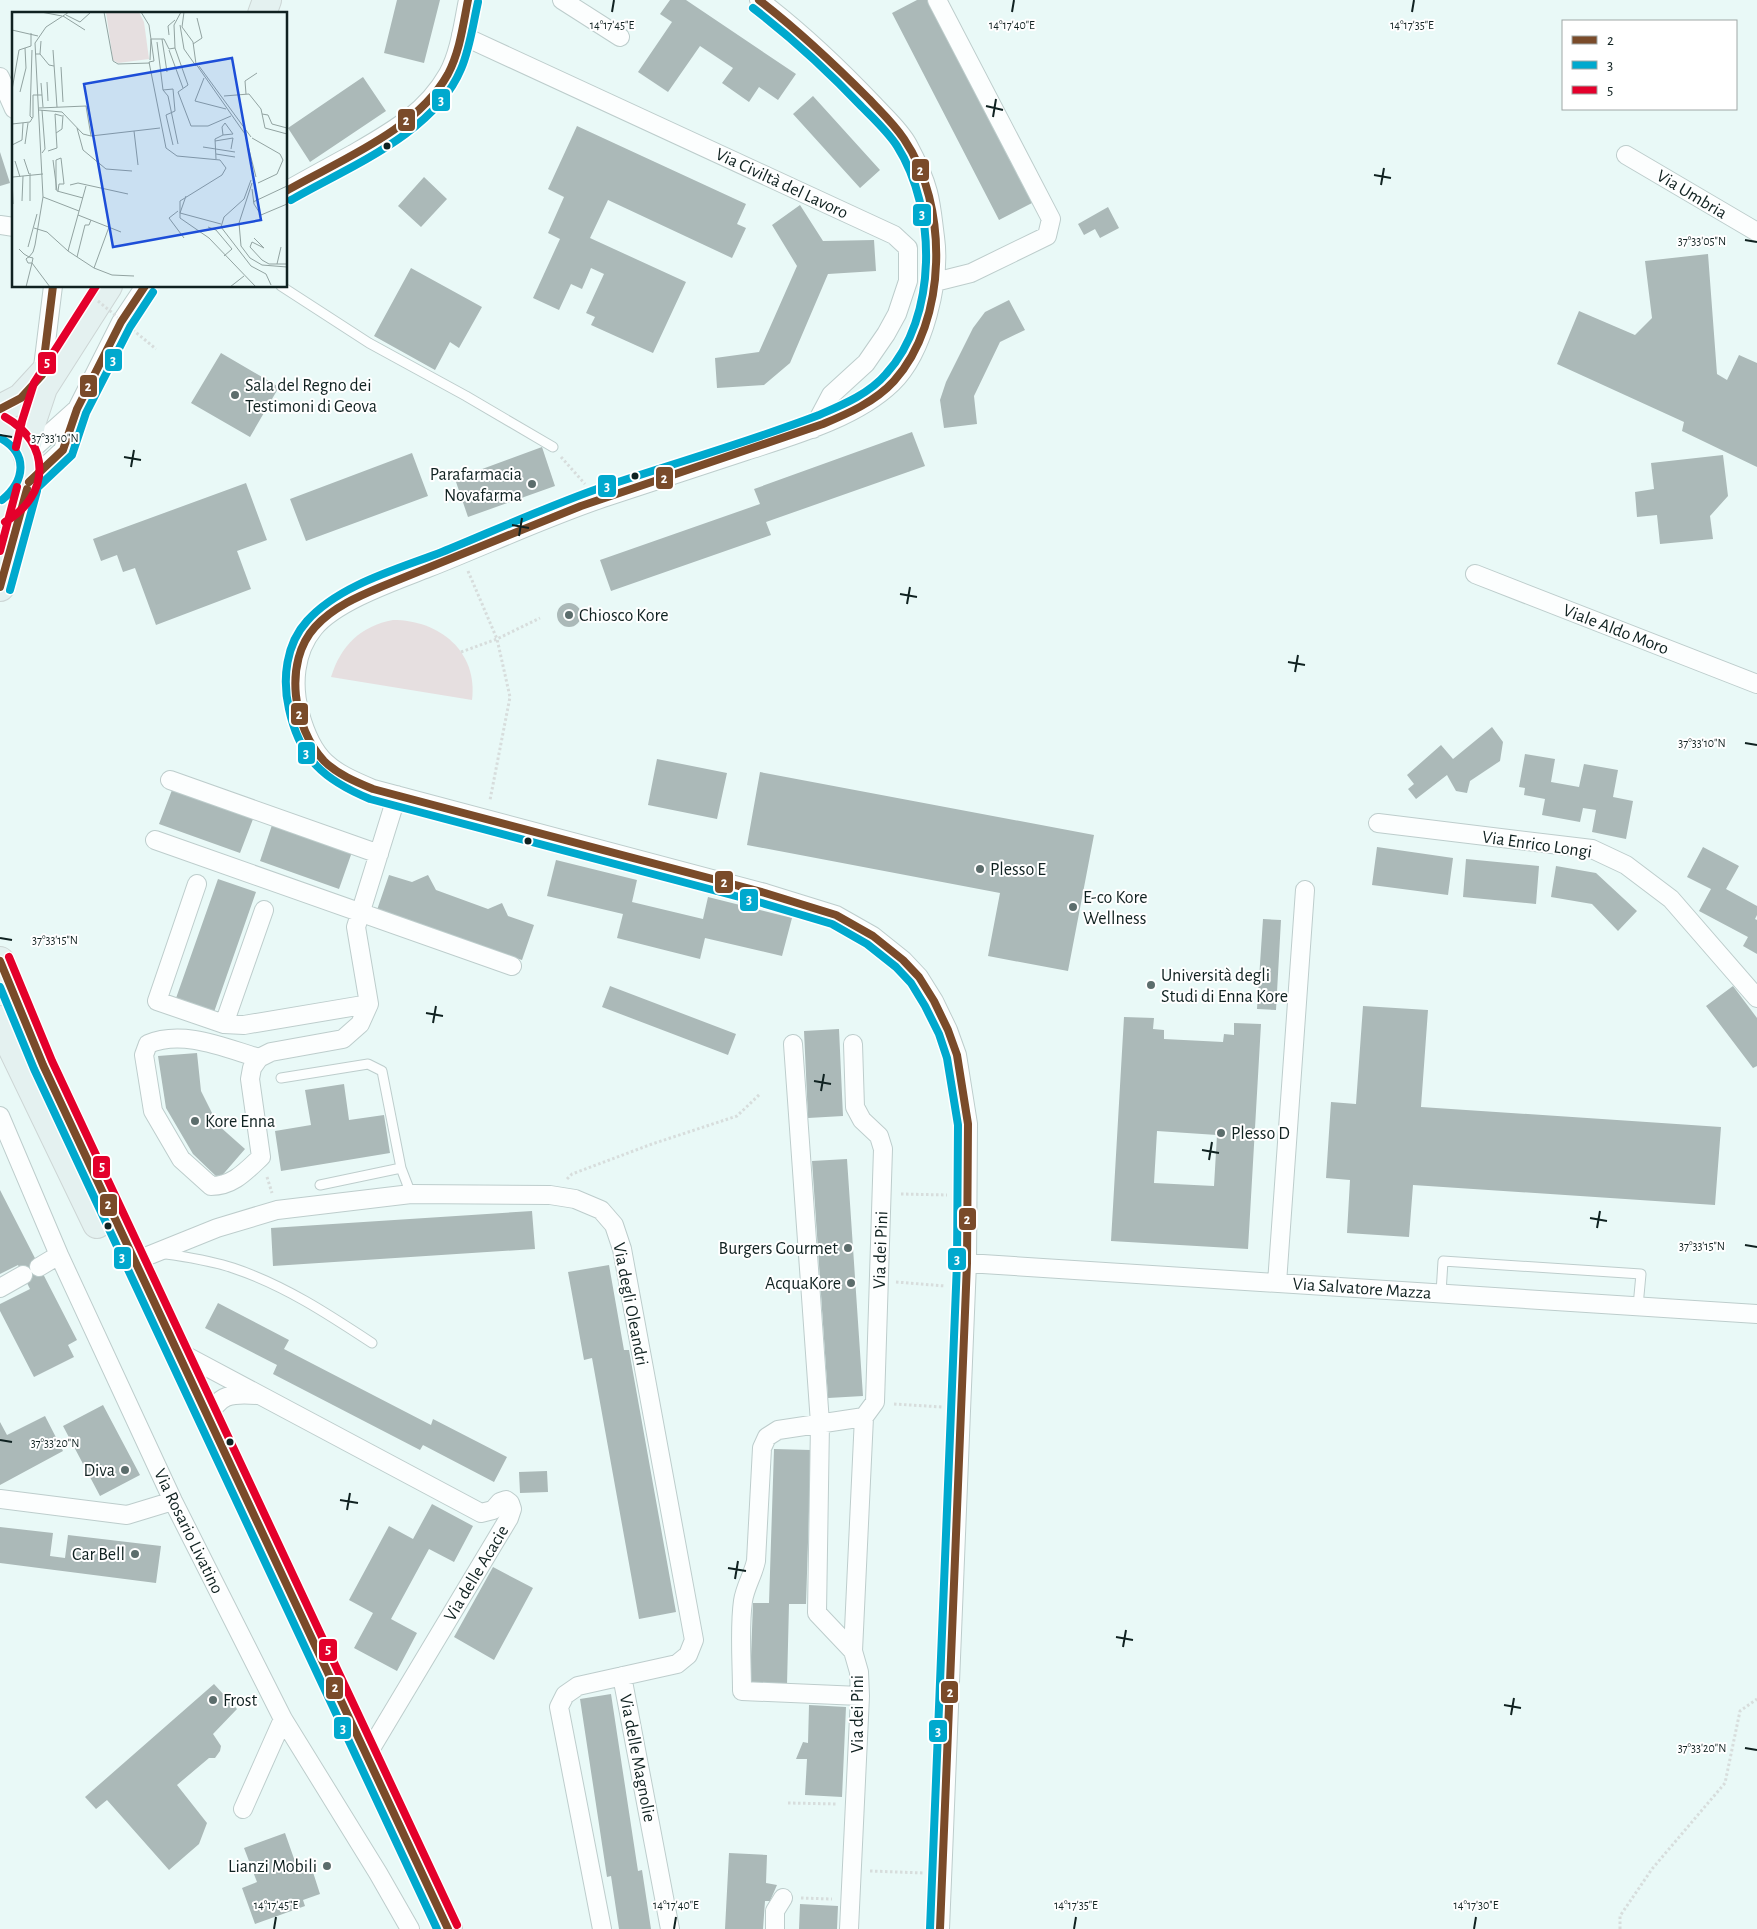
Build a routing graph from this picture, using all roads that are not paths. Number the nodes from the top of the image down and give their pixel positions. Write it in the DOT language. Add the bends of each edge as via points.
graph roads {
  1 [pos="267,0"];
  2 [pos="468,0"];
  3 [pos="562,0"];
  4 [pos="759,0"];
  5 [pos="937,0"];
  6 [pos="263,12"];
  7 [pos="461,35"];
  8 [pos="620,37"];
  9 [pos="0,77"];
  10 [pos="12,104"];
  11 [pos="1626,155"];
  12 [pos="288,190"];
  13 [pos="1757,232"];
  14 [pos="934,282"];
  15 [pos="53,288"];
  16 [pos="144,288"];
  17 [pos="284,288"];
  18 [pos="103,294"];
  19 [pos="72,343"];
  20 [pos="42,375"];
  21 [pos="0,409"];
  22 [pos="77,409"];
  23 [pos="0,426"];
  24 [pos="813,429"];
  25 [pos="553,447"];
  26 [pos="27,451"];
  27 [pos="28,486"];
  28 [pos="0,513"];
  29 [pos="1475,574"];
  30 [pos="0,587"];
  31 [pos="1757,684"];
  32 [pos="170,780"];
  33 [pos="397,795"];
  34 [pos="1378,824"];
  35 [pos="155,840"];
  36 [pos="379,854"];
  37 [pos="197,884"];
  38 [pos="1305,890"];
  39 [pos="264,910"];
  40 [pos="360,912"];
  41 [pos="0,960"];
  42 [pos="512,966"];
  43 [pos="1757,998"];
  44 [pos="369,1004"];
  45 [pos="224,1024"];
  46 [pos="1,1026"];
  47 [pos="792,1044"];
  48 [pos="853,1044"];
  49 [pos="259,1058"];
  50 [pos="281,1078"];
  51 [pos="0,1116"];
  52 [pos="401,1168"];
  53 [pos="320,1185"];
  54 [pos="410,1194"];
  55 [pos="59,1255"];
  56 [pos="146,1257"];
  57 [pos="967,1263"];
  58 [pos="39,1266"];
  59 [pos="23,1275"];
  60 [pos="1277,1283"];
  61 [pos="0,1288"];
  62 [pos="1441,1293"];
  63 [pos="1638,1306"];
  64 [pos="1757,1314"];
  65 [pos="372,1343"];
  66 [pos="177,1351"];
  67 [pos="262,1396"];
  68 [pos="864,1417"];
  69 [pos="209,1419"];
  70 [pos="820,1423"];
  71 [pos="0,1499"];
  72 [pos="173,1501"];
  73 [pos="853,1651"];
  74 [pos="622,1676"];
  75 [pos="860,1696"];
  76 [pos="283,1719"];
  77 [pos="366,1755"];
  78 [pos="243,1809"];
  79 [pos="783,1898"];
  80 [pos="410,1929"];
  81 [pos="426,1929"];
  82 [pos="448,1929"];
  83 [pos="602,1929"];
  84 [pos="670,1929"];
  85 [pos="775,1929"];
  86 [pos="849,1929"];
  87 [pos="940,1929"];
  1 -- 6 [label="main road"];
  2 -- 7 [label="street"];
  3 -- 8 [label="street"];
  4 -- 14 [label="street" via="824,54 907,142 928,191 937,253"];
  5 -- 14 [label="street" via="1051,219 1047,236 972,273"];
  7 -- 12 [label="street" via="449,72 418,112 394,131"];
  7 -- 24 [label="street, Via Civiltà del Lavoro" via="894,235 908,248 908,281 897,314 866,363 831,395"];
  9 -- 10 [label="street"];
  11 -- 13 [label="street, Via Umbria"];
  14 -- 24 [label="street" via="924,328 912,355 893,382 862,405"];
  15 -- 20 [label="street"];
  16 -- 22 [label="street" via="121,322"];
  17 -- 25 [label="lane" via="369,342"];
  18 -- 19 [label="main road"];
  19 -- 20 [label="main road"];
  19 -- 26 [label="main road" via="43,388 31,424"];
  20 -- 21 [label="main road" via="21,398"];
  22 -- 26 [label="street"];
  22 -- 27 [label="street" via="63,450"];
  23 -- 26 [label="main road" via="16,435"];
  24 -- 33 [label="street" via="598,500 390,583 332,612 315,627 302,646 296,677 298,705 305,732 315,752 329,767 348,779"];
  26 -- 27 [label="main road" via="31,468"];
  27 -- 28 [label="main road" via="16,504"];
  27 -- 30 [label="main road"];
  29 -- 31 [label="street, Viale Aldo Moro"];
  32 -- 36 [label="street"];
  33 -- 36 [label="street"];
  33 -- 57 [label="street" via="765,893 836,915 888,947 919,977 948,1030 957,1056 968,1124"];
  34 -- 43 [label="street, Via Enrico Longi" via="1592,849 1626,865 1671,899"];
  35 -- 40 [label="street"];
  36 -- 40 [label="street"];
  37 -- 45 [label="street" via="157,1001"];
  38 -- 60 [label="street"];
  39 -- 45 [label="street"];
  40 -- 42 [label="street"];
  40 -- 44 [label="street" via="356,927"];
  41 -- 56 [label="main road" via="43,1065"];
  44 -- 45 [label="street" via="244,1026"];
  44 -- 49 [label="street" via="360,1024 343,1039 271,1052"];
  46 -- 81 [label="main road" via="299,1647 419,1904"];
  47 -- 70 [label="street, Via dei Pini"];
  48 -- 68 [label="street, Via dei Pini" via="855,1107 862,1120 879,1136 883,1149 876,1402"];
  49 -- 49 [label="street" via="250,1079 262,1157 237,1179 221,1186 210,1186 181,1159 153,1111 144,1055 148,1044 158,1040 197,1040"];
  50 -- 52 [label="lane" via="368,1064 382,1071"];
  51 -- 55 [label="street, Via Rosario Livatino"];
  52 -- 53 [label="lane"];
  52 -- 54 [label="lane"];
  54 -- 56 [label="street, Via degli Oleandri" via="277,1210 217,1228"];
  54 -- 74 [label="street, Via degli Oleandri" via="550,1195 575,1199 601,1210 614,1225 622,1249 694,1640 688,1655 677,1664"];
  55 -- 58 [label="street"];
  55 -- 72 [label="street, Via Rosario Livatino"];
  56 -- 65 [label="lane" via="203,1260 232,1268 275,1285 326,1312"];
  56 -- 66 [label="main road"];
  57 -- 60 [label="street, Via Salvatore Mazza"];
  57 -- 87 [label="street"];
  59 -- 61 [label="street"];
  60 -- 62 [label="street, Via Salvatore Mazza"];
  62 -- 63 [label="street, Via Salvatore Mazza"];
  62 -- 63 [label="lane" via="1443,1261 1463,1262 1640,1274"];
  63 -- 64 [label="street, Via Salvatore Mazza"];
  66 -- 67 [label="street"];
  66 -- 69 [label="main road"];
  67 -- 69 [label="street" via="226,1396 216,1402"];
  67 -- 77 [label="street, Via delle Acacie" via="481,1513 493,1510 500,1502 510,1502 509,1518"];
  68 -- 70 [label="street"];
  68 -- 73 [label="street"];
  69 -- 77 [label="main road"];
  70 -- 73 [label="street, Via dei Pini" via="817,1613"];
  70 -- 75 [label="street" via="778,1430 766,1437 762,1448 756,1561 743,1602 742,1691"];
  71 -- 72 [label="street" via="127,1515"];
  72 -- 76 [label="street, Via Rosario Livatino"];
  73 -- 75 [label="street, Via dei Pini" via="859,1672"];
  74 -- 83 [label="street, Via delle Magnolie" via="578,1686 565,1695 558,1707"];
  74 -- 84 [label="street, Via delle Magnolie"];
  75 -- 86 [label="street, Via dei Pini"];
  76 -- 78 [label="street"];
  76 -- 80 [label="street, Via Rosario Livatino"];
  77 -- 82 [label="main road"];
  79 -- 85 [label="street" via="775,1912"];
}
